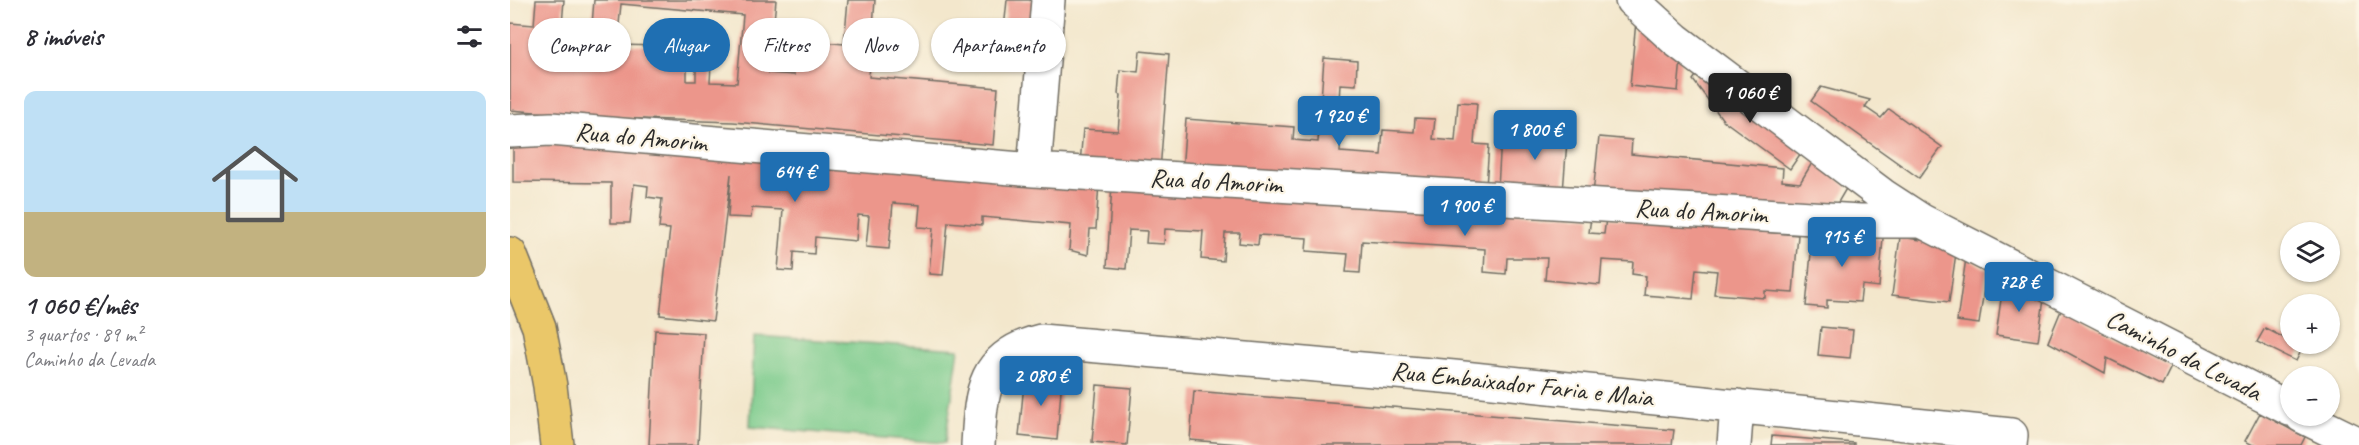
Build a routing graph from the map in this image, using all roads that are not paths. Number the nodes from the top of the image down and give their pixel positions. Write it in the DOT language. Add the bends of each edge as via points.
graph roads {
  1 [pos="1048,0"];
  2 [pos="1632,0"];
  3 [pos="510,131"];
  4 [pos="1034,170"];
  5 [pos="1922,221"];
  6 [pos="510,254"];
  7 [pos="2280,404"];
  8 [pos="1737,406"];
  9 [pos="2322,426"];
  10 [pos="2359,444"];
  11 [pos="557,445"];
  12 [pos="978,445"];
  13 [pos="1734,445"];
  14 [pos="2010,445"];
  1 -- 4 [label="street"];
  2 -- 5 [label="street, Caminho da Levada" via="1676,40"];
  3 -- 4 [label="street, Rua do Amorim" via="551,129"];
  4 -- 5 [label="street, Rua do Amorim" via="1860,221"];
  5 -- 7 [label="street, Caminho da Levada"];
  6 -- 11 [label="main road" via="538,327"];
  8 -- 12 [label="street, Rua Embaixador Faria e Maia" via="1041,341 1006,356 989,374 982,391"];
  8 -- 13 [label="street"];
  8 -- 14 [label="street, Rua Embaixador Faria e Maia" via="2011,435"];
  9 -- 10 [label="street"];
}
